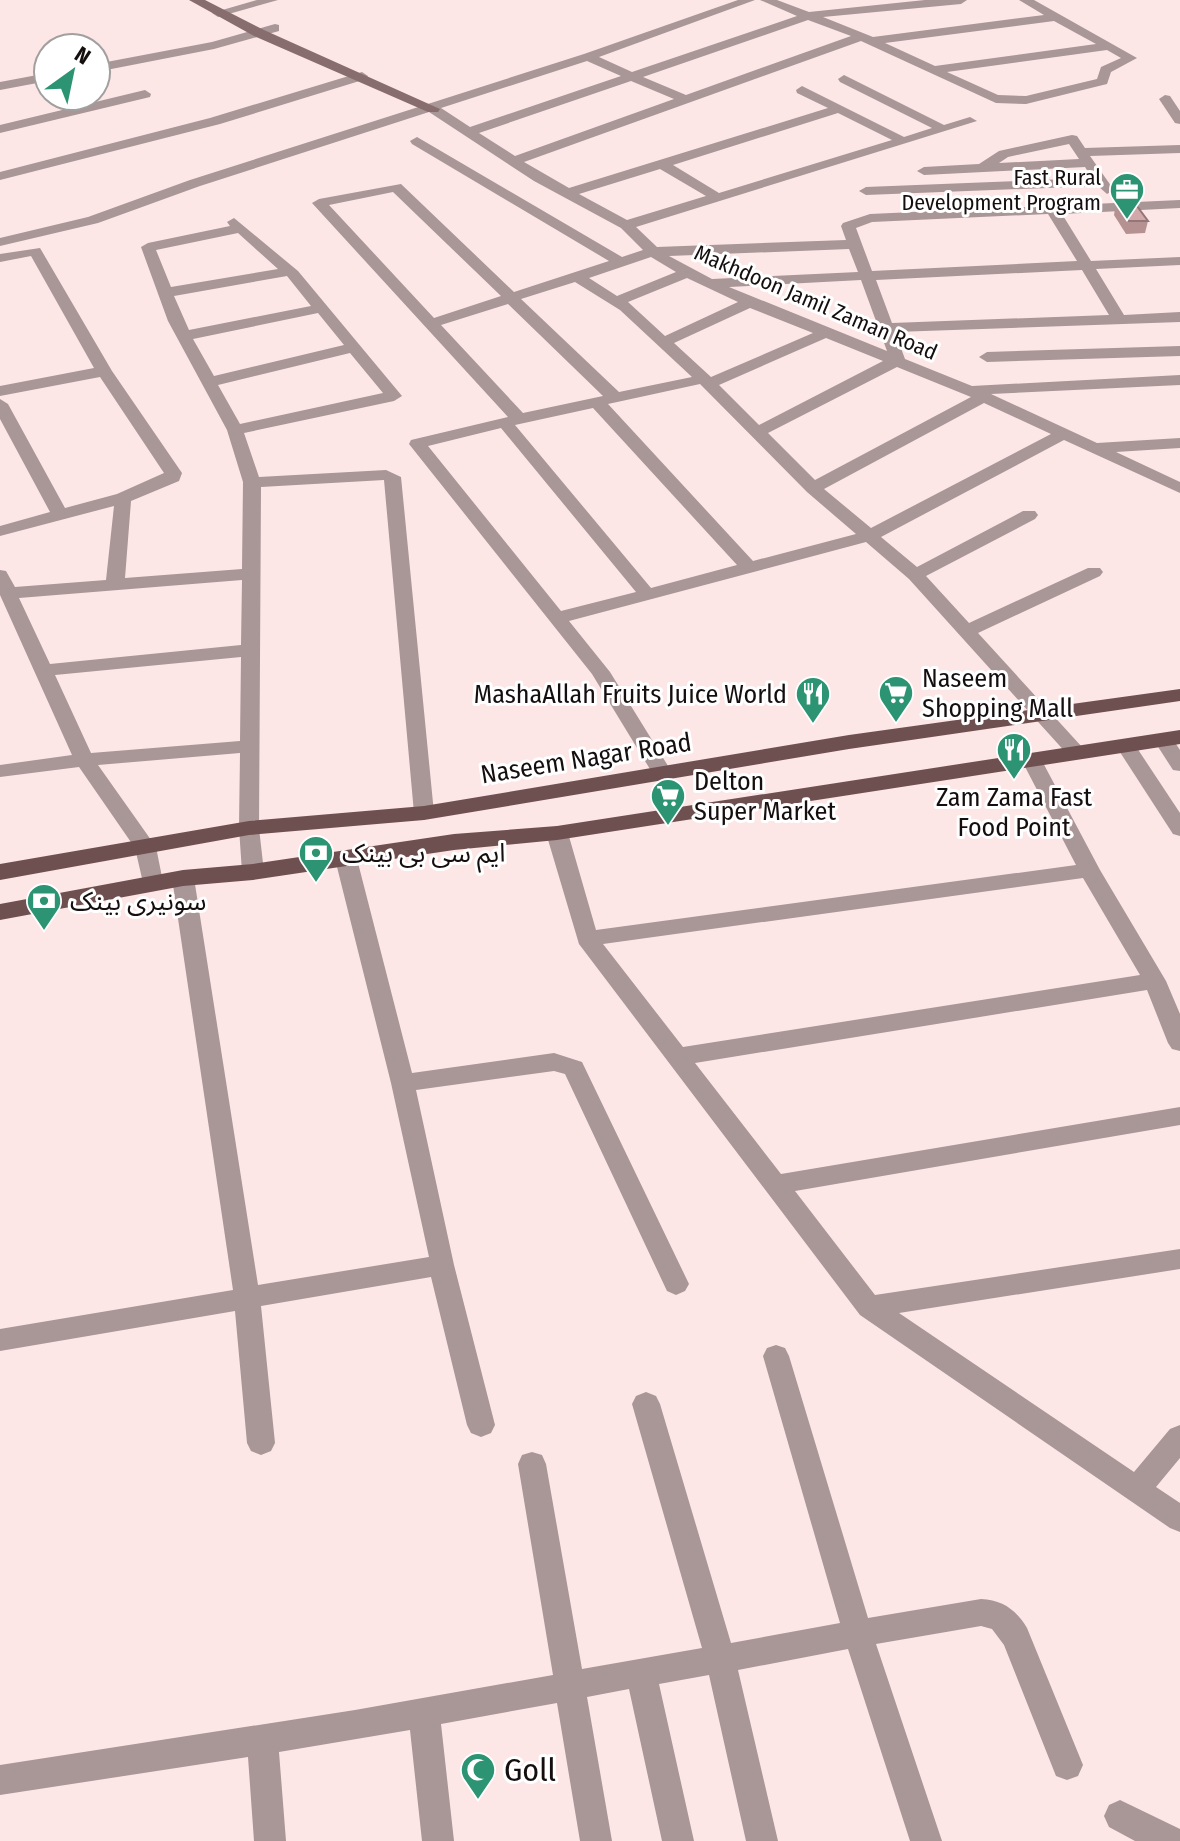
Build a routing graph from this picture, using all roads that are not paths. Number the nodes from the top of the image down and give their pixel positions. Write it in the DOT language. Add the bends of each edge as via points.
graph roads {
  1 [pos="195,0"];
  2 [pos="272,0"];
  3 [pos="749,0"];
  4 [pos="766,0"];
  5 [pos="961,0"];
  6 [pos="1025,0"];
  7 [pos="217,6"];
  8 [pos="233,9"];
  9 [pos="810,15"];
  10 [pos="1056,17"];
  11 [pos="275,28"];
  12 [pos="259,33"];
  13 [pos="866,39"];
  14 [pos="1109,46"];
  15 [pos="588,57"];
  16 [pos="112,65"];
  17 [pos="932,70"];
  18 [pos="362,76"];
  19 [pos="633,76"];
  20 [pos="844,79"];
  21 [pos="32,80"];
  22 [pos="0,86"];
  23 [pos="802,90"];
  24 [pos="145,94"];
  25 [pos="1165,99"];
  26 [pos="686,100"];
  27 [pos="450,103"];
  28 [pos="433,109"];
  29 [pos="839,109"];
  30 [pos="1178,116"];
  31 [pos="970,121"];
  32 [pos="0,129"];
  33 [pos="943,129"];
  34 [pos="470,132"];
  35 [pos="417,141"];
  36 [pos="903,141"];
  37 [pos="1180,149"];
  38 [pos="1086,158"];
  39 [pos="514,161"];
  40 [pos="662,164"];
  41 [pos="982,168"];
  42 [pos="924,171"];
  43 [pos="0,176"];
  44 [pos="1101,182"];
  45 [pos="866,191"];
  46 [pos="568,193"];
  47 [pos="718,198"];
  48 [pos="1180,204"];
  49 [pos="1119,208"];
  50 [pos="1053,211"];
  51 [pos="626,225"];
  52 [pos="0,242"];
  53 [pos="855,244"];
  54 [pos="653,252"];
  55 [pos="0,258"];
  56 [pos="1180,261"];
  57 [pos="620,262"];
  58 [pos="1085,265"];
  59 [pos="290,271"];
  60 [pos="687,273"];
  61 [pos="576,276"];
  62 [pos="865,276"];
  63 [pos="707,283"];
  64 [pos="165,293"];
  65 [pos="510,296"];
  66 [pos="617,301"];
  67 [pos="750,302"];
  68 [pos="322,308"];
  69 [pos="1175,317"];
  70 [pos="1119,319"];
  71 [pos="433,323"];
  72 [pos="885,328"];
  73 [pos="1180,331"];
  74 [pos="827,332"];
  75 [pos="184,336"];
  76 [pos="662,343"];
  77 [pos="355,347"];
  78 [pos="1180,351"];
  79 [pos="987,357"];
  80 [pos="898,360"];
  81 [pos="104,371"];
  82 [pos="1180,380"];
  83 [pos="209,382"];
  84 [pos="706,382"];
  85 [pos="0,391"];
  86 [pos="976,393"];
  87 [pos="614,397"];
  88 [pos="596,401"];
  89 [pos="0,404"];
  90 [pos="511,420"];
  91 [pos="235,430"];
  92 [pos="757,432"];
  93 [pos="1064,434"];
  94 [pos="1180,443"];
  95 [pos="1093,448"];
  96 [pos="252,482"];
  97 [pos="813,488"];
  98 [pos="1180,488"];
  99 [pos="123,498"];
  100 [pos="60,515"];
  101 [pos="1029,515"];
  102 [pos="0,531"];
  103 [pos="870,536"];
  104 [pos="748,567"];
  105 [pos="1094,572"];
  106 [pos="251,574"];
  107 [pos="915,575"];
  108 [pos="4,584"];
  109 [pos="115,585"];
  110 [pos="647,594"];
  111 [pos="557,618"];
  112 [pos="967,631"];
  113 [pos="250,650"];
  114 [pos="45,670"];
  115 [pos="1180,695"];
  116 [pos="1046,715"];
  117 [pos="1172,738"];
  118 [pos="249,746"];
  119 [pos="1126,746"];
  120 [pos="1075,751"];
  121 [pos="1031,759"];
  122 [pos="84,760"];
  123 [pos="1180,765"];
  124 [pos="0,771"];
  125 [pos="663,774"];
  126 [pos="424,813"];
  127 [pos="249,828"];
  128 [pos="1180,829"];
  129 [pos="557,833"];
  130 [pos="145,847"];
  131 [pos="346,859"];
  132 [pos="1089,870"];
  133 [pos="0,872"];
  134 [pos="253,872"];
  135 [pos="183,878"];
  136 [pos="152,882"];
  137 [pos="0,912"];
  138 [pos="587,939"];
  139 [pos="1155,981"];
  140 [pos="1180,1043"];
  141 [pos="677,1057"];
  142 [pos="403,1083"];
  143 [pos="1180,1116"];
  144 [pos="775,1185"];
  145 [pos="1180,1259"];
  146 [pos="441,1265"];
  147 [pos="676,1284"];
  148 [pos="247,1299"];
  149 [pos="869,1307"];
  150 [pos="0,1340"];
  151 [pos="776,1356"];
  152 [pos="646,1404"];
  153 [pos="481,1425"];
  154 [pos="1180,1437"];
  155 [pos="261,1443"];
  156 [pos="532,1464"];
  157 [pos="1137,1490"];
  158 [pos="1180,1519"];
  159 [pos="858,1634"];
  160 [pos="720,1658"];
  161 [pos="641,1673"];
  162 [pos="569,1686"];
  163 [pos="424,1712"];
  164 [pos="262,1739"];
  165 [pos="1067,1765"];
  166 [pos="0,1780"];
  167 [pos="1120,1816"];
  168 [pos="270,1841"];
  169 [pos="438,1841"];
  170 [pos="596,1841"];
  171 [pos="678,1841"];
  172 [pos="762,1841"];
  173 [pos="926,1841"];
  174 [pos="1169,1841"];
  1 -- 7 [label="street, Makhdoon Jamil Zaman Road"];
  2 -- 8 [label="street"];
  3 -- 15 [label="street"];
  4 -- 9 [label="street"];
  5 -- 9 [label="street"];
  6 -- 10 [label="street"];
  7 -- 8 [label="street, Makhdoon Jamil Zaman Road"];
  7 -- 12 [label="street, Makhdoon Jamil Zaman Road"];
  8 -- 11 [label="street, Makhdoon Jamil Zaman Road"];
  9 -- 13 [label="street"];
  9 -- 19 [label="street"];
  10 -- 13 [label="street"];
  10 -- 14 [label="street"];
  11 -- 12 [label="street"];
  11 -- 27 [label="street, Makhdoon Jamil Zaman Road"];
  12 -- 16 [label="street"];
  12 -- 18 [label="street, Makhdoon Jamil Zaman Road"];
  13 -- 17 [label="street"];
  13 -- 26 [label="street"];
  14 -- 17 [label="street"];
  14 -- 17 [label="street" via="1131,58 1105,70 1103,81 1026,100 996,99"];
  15 -- 19 [label="street"];
  15 -- 27 [label="street"];
  18 -- 28 [label="street, Makhdoon Jamil Zaman Road"];
  18 -- 43 [label="street" via="215,121"];
  19 -- 26 [label="street"];
  19 -- 34 [label="street"];
  20 -- 33 [label="street"];
  21 -- 22 [label="street"];
  23 -- 29 [label="street"];
  24 -- 32 [label="street"];
  25 -- 30 [label="street"];
  26 -- 39 [label="street"];
  27 -- 28 [label="street"];
  28 -- 34 [label="street, Makhdoon Jamil Zaman Road"];
  28 -- 52 [label="street" via="93,220"];
  29 -- 36 [label="street"];
  29 -- 40 [label="street"];
  31 -- 33 [label="street"];
  33 -- 36 [label="street"];
  34 -- 39 [label="street, Makhdoon Jamil Zaman Road"];
  35 -- 57 [label="street"];
  36 -- 47 [label="street"];
  37 -- 38 [label="street"];
  38 -- 41 [label="street"];
  38 -- 41 [label="street" via="1071,138 1004,154"];
  38 -- 44 [label="street"];
  39 -- 46 [label="street, Makhdoon Jamil Zaman Road"];
  40 -- 46 [label="street"];
  40 -- 47 [label="street"];
  41 -- 42 [label="street"];
  44 -- 45 [label="street"];
  44 -- 49 [label="street"];
  46 -- 51 [label="street, Makhdoon Jamil Zaman Road"];
  47 -- 51 [label="street"];
  48 -- 49 [label="street"];
  49 -- 50 [label="street"];
  50 -- 53 [label="street" via="870,218 848,226"];
  50 -- 58 [label="street"];
  51 -- 54 [label="street, Makhdoon Jamil Zaman Road"];
  53 -- 54 [label="street"];
  53 -- 62 [label="street"];
  54 -- 57 [label="street"];
  54 -- 60 [label="street, Makhdoon Jamil Zaman Road"];
  55 -- 81 [label="street" via="35,251"];
  56 -- 58 [label="street"];
  57 -- 61 [label="street"];
  58 -- 62 [label="street"];
  58 -- 70 [label="street"];
  59 -- 64 [label="street"];
  59 -- 64 [label="street" via="238,225 148,247"];
  59 -- 68 [label="street"];
  60 -- 63 [label="street, Makhdoon Jamil Zaman Road"];
  60 -- 66 [label="street"];
  61 -- 65 [label="street"];
  61 -- 66 [label="street"];
  62 -- 63 [label="street"];
  62 -- 72 [label="street"];
  63 -- 67 [label="street, Makhdoon Jamil Zaman Road"];
  64 -- 75 [label="street"];
  65 -- 71 [label="street"];
  65 -- 71 [label="street" via="396,187 319,203"];
  65 -- 87 [label="street"];
  66 -- 76 [label="street"];
  67 -- 74 [label="street, Makhdoon Jamil Zaman Road"];
  67 -- 76 [label="street"];
  68 -- 75 [label="street"];
  68 -- 77 [label="street"];
  69 -- 70 [label="street"];
  69 -- 73 [label="street"];
  70 -- 72 [label="street"];
  71 -- 90 [label="street"];
  72 -- 80 [label="street"];
  74 -- 80 [label="street, Makhdoon Jamil Zaman Road"];
  74 -- 84 [label="street"];
  75 -- 83 [label="street"];
  76 -- 84 [label="street"];
  77 -- 83 [label="street"];
  77 -- 91 [label="street" via="394,396"];
  78 -- 79 [label="street"];
  80 -- 86 [label="street, Makhdoon Jamil Zaman Road"];
  80 -- 92 [label="street"];
  81 -- 85 [label="street"];
  81 -- 99 [label="street" via="173,473"];
  82 -- 86 [label="street"];
  83 -- 91 [label="street"];
  84 -- 87 [label="street"];
  84 -- 92 [label="street"];
  86 -- 93 [label="street, Makhdoon Jamil Zaman Road"];
  86 -- 97 [label="street"];
  87 -- 88 [label="street"];
  88 -- 90 [label="street"];
  88 -- 104 [label="street"];
  89 -- 100 [label="street"];
  90 -- 110 [label="street"];
  90 -- 111 [label="street" via="417,444"];
  91 -- 96 [label="street"];
  92 -- 97 [label="street"];
  93 -- 95 [label="street, Makhdoon Jamil Zaman Road"];
  93 -- 103 [label="street"];
  94 -- 95 [label="street"];
  95 -- 98 [label="street, Makhdoon Jamil Zaman Road"];
  96 -- 106 [label="street"];
  96 -- 126 [label="street" via="392,477"];
  97 -- 103 [label="street"];
  99 -- 100 [label="street"];
  99 -- 109 [label="street"];
  100 -- 102 [label="street"];
  101 -- 107 [label="street"];
  103 -- 104 [label="street"];
  103 -- 107 [label="street"];
  104 -- 110 [label="street"];
  105 -- 112 [label="street"];
  106 -- 109 [label="street"];
  106 -- 113 [label="street"];
  107 -- 112 [label="street"];
  108 -- 109 [label="street"];
  108 -- 114 [label="street"];
  110 -- 111 [label="street"];
  111 -- 125 [label="street" via="600,672"];
  112 -- 116 [label="street"];
  113 -- 114 [label="street"];
  113 -- 118 [label="street"];
  114 -- 122 [label="street"];
  115 -- 116 [label="main road, Naseem Nagar Road"];
  116 -- 120 [label="street"];
  116 -- 125 [label="main road, Naseem Nagar Road"];
  117 -- 119 [label="main road"];
  117 -- 123 [label="street"];
  118 -- 122 [label="street"];
  118 -- 127 [label="street"];
  119 -- 120 [label="main road"];
  119 -- 128 [label="street"];
  120 -- 121 [label="main road"];
  121 -- 129 [label="main road"];
  121 -- 132 [label="street"];
  122 -- 124 [label="street"];
  122 -- 130 [label="street"];
  125 -- 126 [label="main road, Naseem Nagar Road"];
  126 -- 127 [label="main road, Naseem Nagar Road"];
  127 -- 130 [label="main road, Naseem Nagar Road"];
  127 -- 134 [label="street"];
  129 -- 131 [label="main road"];
  129 -- 138 [label="street"];
  130 -- 133 [label="main road, Naseem Nagar Road"];
  130 -- 136 [label="street"];
  131 -- 134 [label="main road"];
  131 -- 142 [label="street"];
  132 -- 138 [label="street"];
  132 -- 139 [label="street"];
  134 -- 135 [label="main road"];
  135 -- 136 [label="main road"];
  135 -- 148 [label="street"];
  136 -- 137 [label="main road"];
  138 -- 141 [label="street"];
  139 -- 140 [label="street"];
  139 -- 141 [label="street"];
  141 -- 144 [label="street"];
  142 -- 146 [label="street"];
  142 -- 147 [label="street" via="554,1062 574,1068"];
  143 -- 144 [label="street"];
  144 -- 149 [label="street"];
  145 -- 149 [label="street"];
  146 -- 148 [label="street"];
  146 -- 153 [label="street"];
  148 -- 150 [label="street"];
  148 -- 155 [label="street"];
  149 -- 157 [label="street"];
  151 -- 159 [label="street"];
  152 -- 160 [label="street"];
  154 -- 157 [label="street"];
  156 -- 162 [label="street"];
  157 -- 158 [label="street"];
  159 -- 160 [label="street"];
  159 -- 165 [label="street" via="994,1612 1005,1618"];
  159 -- 173 [label="street"];
  160 -- 161 [label="street"];
  160 -- 172 [label="street"];
  161 -- 162 [label="street"];
  161 -- 171 [label="street"];
  162 -- 163 [label="street"];
  162 -- 170 [label="street"];
  163 -- 164 [label="street"];
  163 -- 169 [label="street"];
  164 -- 166 [label="street"];
  164 -- 168 [label="street"];
  167 -- 174 [label="street"];
}
